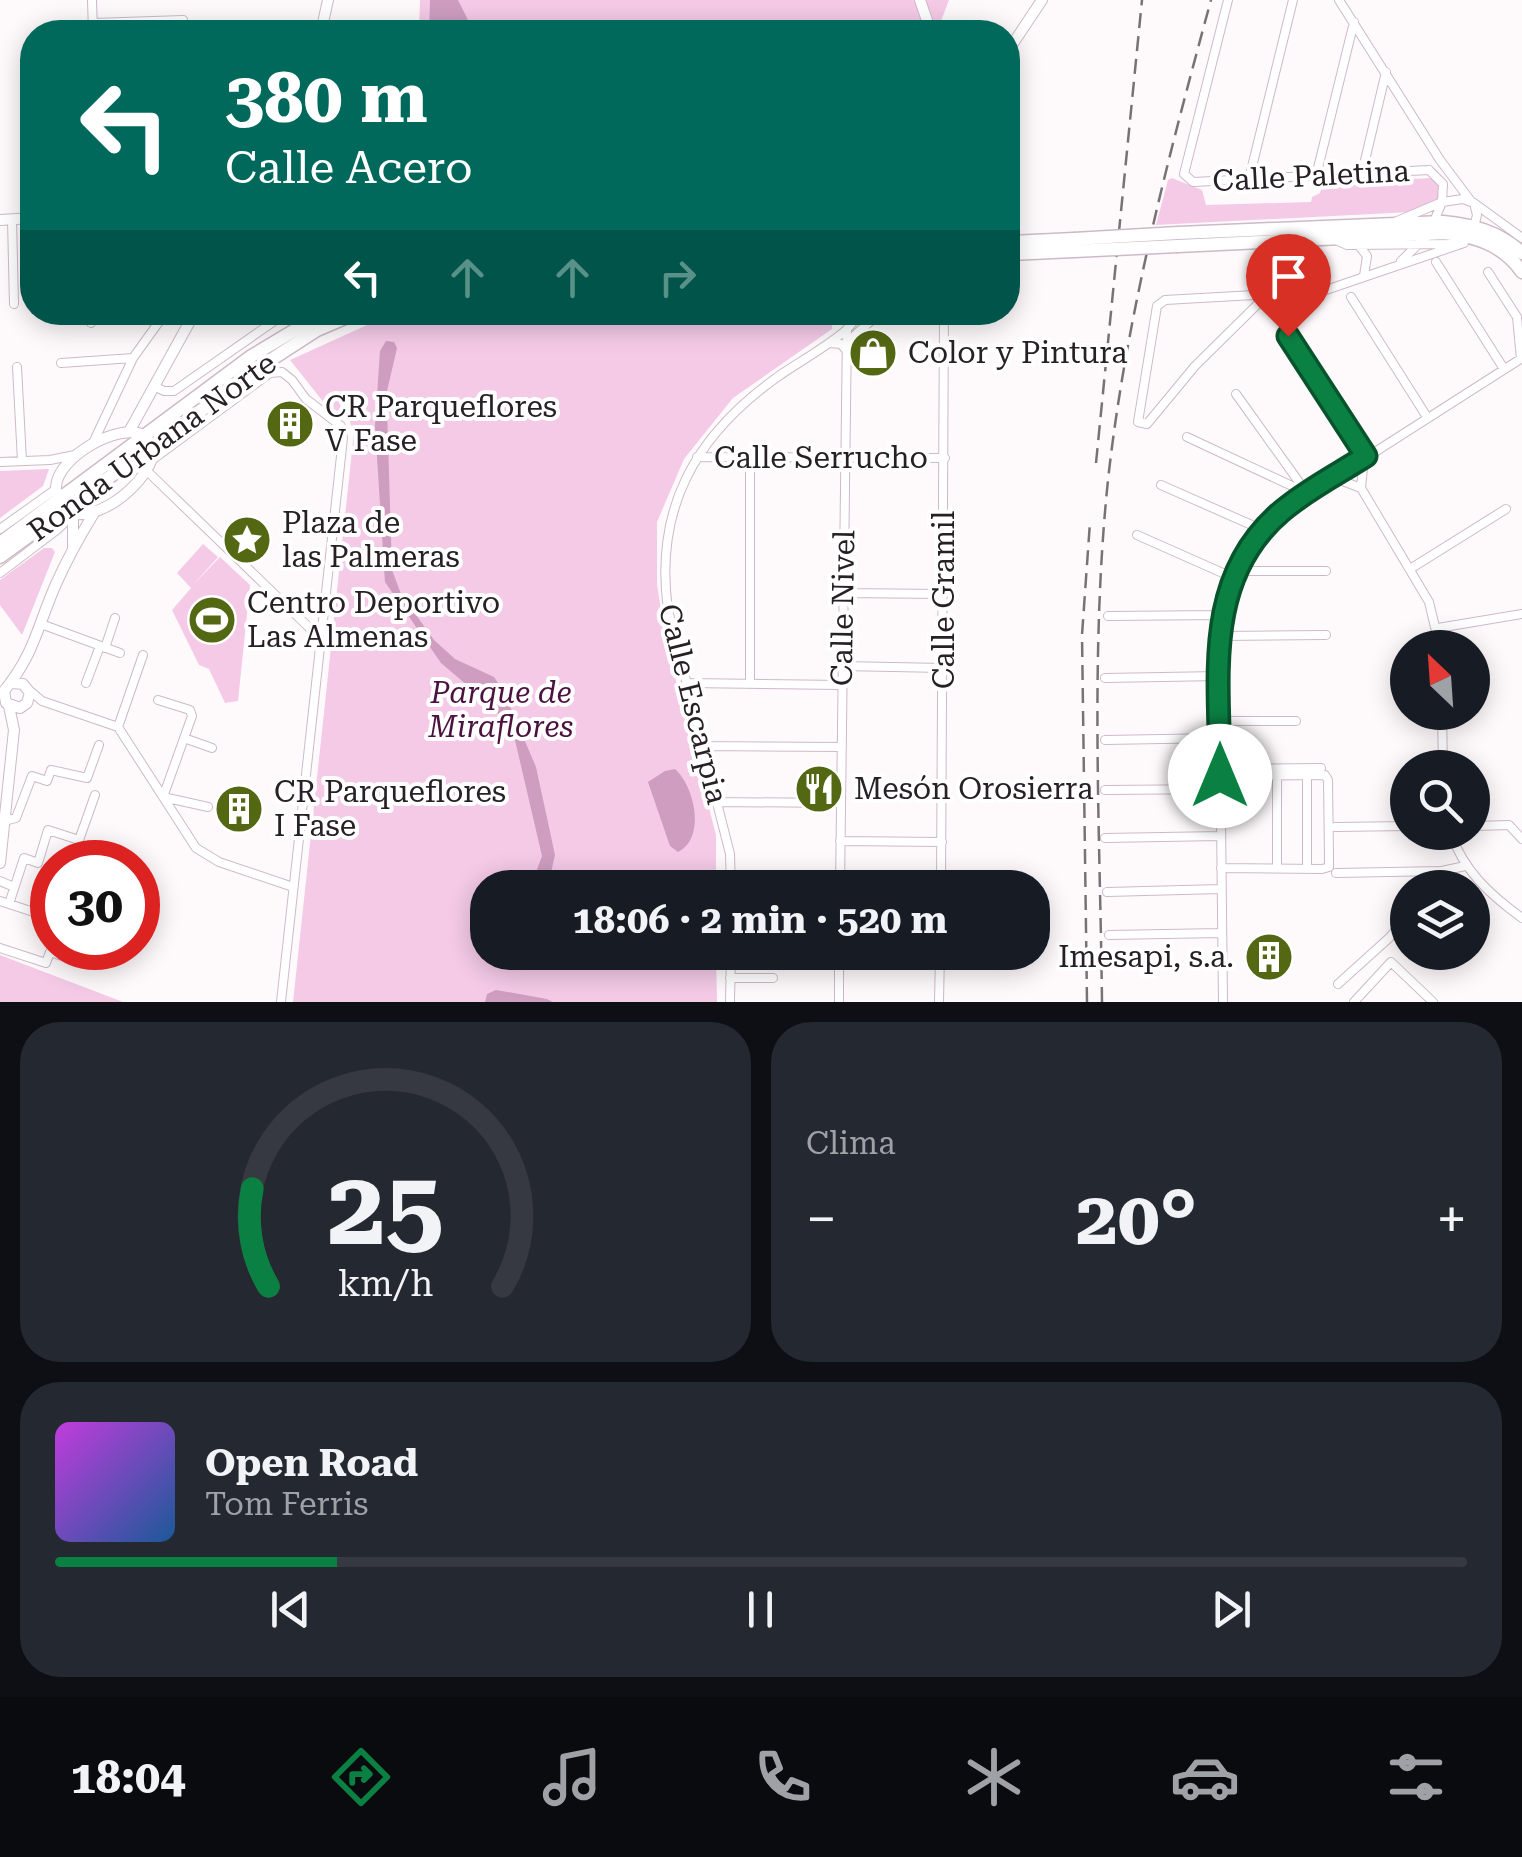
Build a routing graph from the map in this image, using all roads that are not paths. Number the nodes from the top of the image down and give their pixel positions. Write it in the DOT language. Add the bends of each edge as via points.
graph roads {
  1 [pos="1042,0"];
  2 [pos="1228,0"];
  3 [pos="1293,0"];
  4 [pos="1339,0"];
  5 [pos="1354,22"];
  6 [pos="1020,33"];
  7 [pos="1386,72"];
  8 [pos="1440,160"];
  9 [pos="1429,170"];
  10 [pos="1362,174"];
  11 [pos="1316,176"];
  12 [pos="1249,179"];
  13 [pos="1442,202"];
  14 [pos="1472,202"];
  15 [pos="6,219"];
  16 [pos="1393,224"];
  17 [pos="1432,228"];
  18 [pos="1470,235"];
  19 [pos="1522,238"];
  20 [pos="1332,239"];
  21 [pos="1178,240"];
  22 [pos="1020,243"];
  23 [pos="1074,245"];
  24 [pos="1356,245"];
  25 [pos="1419,246"];
  26 [pos="1020,252"];
  27 [pos="1522,253"];
  28 [pos="1436,262"];
  29 [pos="1388,268"];
  30 [pos="1488,272"];
  31 [pos="1522,272"];
  32 [pos="1364,276"];
  33 [pos="1269,293"];
  34 [pos="1351,297"];
  35 [pos="14,304"];
  36 [pos="157,325"];
  37 [pos="187,325"];
  38 [pos="269,325"];
  39 [pos="304,325"];
  40 [pos="329,325"];
  41 [pos="851,325"];
  42 [pos="866,325"];
  43 [pos="944,325"];
  44 [pos="847,329"];
  45 [pos="1288,336"];
  46 [pos="824,344"];
  47 [pos="846,350"];
  48 [pos="133,358"];
  49 [pos="1521,358"];
  50 [pos="61,362"];
  51 [pos="17,367"];
  52 [pos="1504,369"];
  53 [pos="154,386"];
  54 [pos="1236,394"];
  55 [pos="1427,417"];
  56 [pos="130,430"];
  57 [pos="1187,437"];
  58 [pos="93,444"];
  59 [pos="149,447"];
  60 [pos="80,453"];
  61 [pos="1365,456"];
  62 [pos="697,457"];
  63 [pos="750,458"];
  64 [pos="945,458"];
  65 [pos="845,459"];
  66 [pos="50,460"];
  67 [pos="22,461"];
  68 [pos="0,462"];
  69 [pos="1354,464"];
  70 [pos="147,471"];
  71 [pos="1360,476"];
  72 [pos="1332,477"];
  73 [pos="1162,485"];
  74 [pos="1360,488"];
  75 [pos="1307,492"];
  76 [pos="63,497"];
  77 [pos="1506,509"];
  78 [pos="95,512"];
  79 [pos="0,529"];
  80 [pos="58,529"];
  81 [pos="73,530"];
  82 [pos="1263,530"];
  83 [pos="1138,535"];
  84 [pos="0,543"];
  85 [pos="72,549"];
  86 [pos="0,558"];
  87 [pos="1240,566"];
  88 [pos="1410,569"];
  89 [pos="1326,571"];
  90 [pos="0,572"];
  91 [pos="1234,578"];
  92 [pos="843,593"];
  93 [pos="944,594"];
  94 [pos="1522,614"];
  95 [pos="1222,615"];
  96 [pos="1108,616"];
  97 [pos="115,618"];
  98 [pos="40,624"];
  99 [pos="1438,628"];
  100 [pos="1326,635"];
  101 [pos="1218,636"];
  102 [pos="322,640"];
  103 [pos="102,647"];
  104 [pos="120,653"];
  105 [pos="30,654"];
  106 [pos="143,655"];
  107 [pos="842,666"];
  108 [pos="943,668"];
  109 [pos="1219,676"];
  110 [pos="1105,678"];
  111 [pos="8,683"];
  112 [pos="86,683"];
  113 [pos="687,683"];
  114 [pos="750,684"];
  115 [pos="842,685"];
  116 [pos="28,689"];
  117 [pos="158,700"];
  118 [pos="42,702"];
  119 [pos="6,704"];
  120 [pos="25,705"];
  121 [pos="1220,721"];
  122 [pos="1296,722"];
  123 [pos="118,728"];
  124 [pos="14,730"];
  125 [pos="184,738"];
  126 [pos="1220,738"];
  127 [pos="1106,740"];
  128 [pos="99,745"];
  129 [pos="702,746"];
  130 [pos="842,747"];
  131 [pos="212,748"];
  132 [pos="1321,768"];
  133 [pos="1220,772"];
  134 [pos="1307,774"];
  135 [pos="1277,775"];
  136 [pos="1106,790"];
  137 [pos="1220,790"];
  138 [pos="95,795"];
  139 [pos="162,797"];
  140 [pos="6,802"];
  141 [pos="718,802"];
  142 [pos="841,803"];
  143 [pos="20,806"];
  144 [pos="208,807"];
  145 [pos="4,822"];
  146 [pos="1509,825"];
  147 [pos="1522,825"];
  148 [pos="1390,826"];
  149 [pos="1490,826"];
  150 [pos="1335,827"];
  151 [pos="1220,836"];
  152 [pos="1106,838"];
  153 [pos="1522,839"];
  154 [pos="840,841"];
  155 [pos="942,842"];
  156 [pos="1457,850"];
  157 [pos="0,864"];
  158 [pos="1465,866"];
  159 [pos="1221,868"];
  160 [pos="1277,868"];
  161 [pos="1307,869"];
  162 [pos="730,870"];
  163 [pos="840,870"];
  164 [pos="941,870"];
  165 [pos="1447,870"];
  166 [pos="1390,872"];
  167 [pos="1336,873"];
  168 [pos="0,881"];
  169 [pos="14,887"];
  170 [pos="294,888"];
  171 [pos="1221,890"];
  172 [pos="1107,892"];
  173 [pos="5,902"];
  174 [pos="30,911"];
  175 [pos="1522,918"];
  176 [pos="1221,933"];
  177 [pos="1110,935"];
  178 [pos="1390,937"];
  179 [pos="0,948"];
  180 [pos="30,958"];
  181 [pos="730,970"];
  182 [pos="839,970"];
  183 [pos="940,970"];
  184 [pos="730,978"];
  185 [pos="773,978"];
  186 [pos="1338,984"];
  187 [pos="1429,1001"];
  188 [pos="280,1002"];
  189 [pos="730,1002"];
  190 [pos="838,1002"];
  191 [pos="939,1002"];
  192 [pos="1223,1002"];
  193 [pos="1354,1002"];
  1 -- 6 [label="street"];
  2 -- 12 [label="street, Calle Paletina" via="1184,174 1192,182"];
  3 -- 12 [label="street"];
  4 -- 5 [label="street"];
  5 -- 7 [label="street"];
  5 -- 11 [label="street"];
  7 -- 8 [label="street"];
  7 -- 10 [label="street"];
  8 -- 9 [label="street"];
  8 -- 14 [label="street"];
  9 -- 10 [label="street, Calle Paletina"];
  9 -- 13 [label="street" via="1443,184"];
  10 -- 11 [label="street, Calle Paletina"];
  11 -- 12 [label="street, Calle Paletina"];
  13 -- 14 [label="street"];
  13 -- 16 [label="street"];
  13 -- 17 [label="street"];
  14 -- 18 [label="street" via="1477,214"];
  14 -- 19 [label="street"];
  15 -- 35 [label="street"];
  16 -- 17 [label="main road"];
  16 -- 21 [label="main road"];
  17 -- 18 [label="main road"];
  17 -- 20 [label="main road"];
  17 -- 25 [label="street"];
  18 -- 25 [label="street"];
  18 -- 27 [label="main road" via="1501,236"];
  18 -- 29 [label="street"];
  18 -- 31 [label="main road" via="1499,249"];
  20 -- 21 [label="main road"];
  20 -- 24 [label="street"];
  21 -- 23 [label="main road, bridge"];
  22 -- 23 [label="main road"];
  23 -- 26 [label="main road"];
  24 -- 25 [label="street"];
  24 -- 32 [label="street" via="1367,256"];
  25 -- 29 [label="street"];
  28 -- 52 [label="street"];
  29 -- 32 [label="street"];
  30 -- 49 [label="street" via="1517,317"];
  32 -- 33 [label="street" via="1322,291"];
  33 -- 33 [label="street" via="1147,424 1138,422 1158,306 1165,300"];
  34 -- 55 [label="street"];
  36 -- 48 [label="street"];
  37 -- 53 [label="street"];
  38 -- 53 [label="street" via="174,391"];
  39 -- 59 [label="main road, Ronda Urbana Norte" via="250,357"];
  40 -- 59 [label="main road, Ronda Urbana Norte"];
  41 -- 44 [label="street, Calle Escarpia"];
  42 -- 47 [label="street"];
  43 -- 64 [label="street, Calle Gramil"];
  44 -- 46 [label="street, Calle Escarpia"];
  44 -- 47 [label="street, Calle Nivel"];
  45 -- 61 [label="street"];
  46 -- 47 [label="street"];
  46 -- 62 [label="street, Calle Escarpia" via="740,406"];
  47 -- 65 [label="street, Calle Nivel"];
  48 -- 50 [label="street"];
  48 -- 58 [label="street"];
  49 -- 52 [label="street"];
  51 -- 67 [label="street"];
  52 -- 55 [label="street"];
  53 -- 56 [label="street"];
  54 -- 75 [label="street"];
  55 -- 61 [label="street"];
  56 -- 58 [label="street"];
  56 -- 59 [label="street"];
  57 -- 75 [label="street"];
  58 -- 60 [label="street"];
  59 -- 70 [label="street"];
  59 -- 76 [label="main road, Ronda Urbana Norte"];
  59 -- 102 [label="street" via="270,373 282,372 341,426"];
  60 -- 66 [label="street"];
  60 -- 76 [label="street"];
  61 -- 69 [label="street"];
  61 -- 71 [label="street"];
  62 -- 63 [label="street, Calle Serrucho"];
  62 -- 113 [label="street, Calle Escarpia" via="676,499 663,576"];
  63 -- 65 [label="street, Calle Serrucho"];
  63 -- 114 [label="street"];
  64 -- 65 [label="street, Calle Serrucho"];
  64 -- 93 [label="street, Calle Gramil"];
  65 -- 92 [label="street, Calle Nivel"];
  66 -- 67 [label="street"];
  66 -- 76 [label="street"];
  67 -- 68 [label="street"];
  69 -- 71 [label="street"];
  69 -- 72 [label="street"];
  70 -- 78 [label="street"];
  70 -- 102 [label="street"];
  71 -- 74 [label="street"];
  72 -- 74 [label="street"];
  72 -- 75 [label="street"];
  73 -- 82 [label="street"];
  74 -- 88 [label="street"];
  75 -- 82 [label="street"];
  76 -- 78 [label="street"];
  76 -- 79 [label="street"];
  76 -- 80 [label="street"];
  76 -- 81 [label="street"];
  76 -- 84 [label="main road, Ronda Urbana Norte"];
  76 -- 86 [label="main road, Ronda Urbana Norte"];
  77 -- 88 [label="street"];
  78 -- 85 [label="street"];
  80 -- 81 [label="street"];
  80 -- 90 [label="street"];
  81 -- 85 [label="street"];
  82 -- 87 [label="street"];
  83 -- 91 [label="street"];
  85 -- 98 [label="street"];
  87 -- 89 [label="street"];
  87 -- 91 [label="street"];
  88 -- 99 [label="street"];
  91 -- 95 [label="street"];
  92 -- 93 [label="street"];
  92 -- 107 [label="street, Calle Nivel"];
  93 -- 108 [label="street, Calle Gramil"];
  94 -- 99 [label="street"];
  95 -- 96 [label="street"];
  95 -- 101 [label="street"];
  97 -- 103 [label="street"];
  98 -- 103 [label="street"];
  98 -- 105 [label="street"];
  100 -- 101 [label="street"];
  101 -- 109 [label="street"];
  102 -- 170 [label="street"];
  103 -- 104 [label="street"];
  103 -- 112 [label="street"];
  105 -- 111 [label="street"];
  105 -- 116 [label="street"];
  106 -- 123 [label="street"];
  107 -- 108 [label="street"];
  107 -- 115 [label="street, Calle Nivel"];
  108 -- 155 [label="street, Calle Gramil"];
  109 -- 110 [label="street"];
  109 -- 121 [label="street"];
  111 -- 116 [label="street"];
  111 -- 119 [label="street"];
  113 -- 114 [label="street"];
  113 -- 129 [label="street, Calle Escarpia"];
  114 -- 115 [label="street"];
  115 -- 130 [label="street, Calle Nivel"];
  116 -- 118 [label="street"];
  116 -- 120 [label="street"];
  117 -- 125 [label="street" via="190,710"];
  118 -- 120 [label="street"];
  118 -- 123 [label="street"];
  119 -- 120 [label="street"];
  119 -- 124 [label="street"];
  120 -- 124 [label="street"];
  121 -- 122 [label="street"];
  121 -- 126 [label="street"];
  123 -- 139 [label="street"];
  124 -- 140 [label="street"];
  125 -- 131 [label="street"];
  125 -- 139 [label="street"];
  126 -- 127 [label="street"];
  126 -- 133 [label="street"];
  128 -- 143 [label="street" via="87,778 51,770 47,781 32,776"];
  129 -- 130 [label="street"];
  129 -- 141 [label="street, Calle Escarpia"];
  130 -- 142 [label="street, Calle Nivel"];
  132 -- 133 [label="street"];
  133 -- 135 [label="street"];
  133 -- 137 [label="street"];
  134 -- 135 [label="street"];
  134 -- 161 [label="street"];
  134 -- 161 [label="street" via="1328,776 1330,858 1328,868"];
  135 -- 160 [label="street"];
  136 -- 137 [label="street"];
  137 -- 151 [label="street"];
  138 -- 169 [label="street" via="80,840 48,830 38,863 24,858"];
  139 -- 144 [label="street"];
  139 -- 170 [label="street" via="196,848"];
  140 -- 143 [label="street"];
  140 -- 145 [label="street"];
  141 -- 142 [label="street"];
  141 -- 162 [label="street, Calle Escarpia"];
  142 -- 154 [label="street, Calle Nivel"];
  143 -- 145 [label="street" via="16,818"];
  145 -- 157 [label="street"];
  146 -- 147 [label="street"];
  146 -- 149 [label="street"];
  146 -- 153 [label="street"];
  148 -- 150 [label="street"];
  151 -- 152 [label="street"];
  151 -- 159 [label="street"];
  154 -- 155 [label="street"];
  154 -- 163 [label="street, Calle Nivel"];
  155 -- 164 [label="street, Calle Gramil"];
  156 -- 158 [label="street"];
  158 -- 165 [label="street"];
  158 -- 175 [label="street"];
  159 -- 160 [label="street"];
  159 -- 171 [label="street"];
  160 -- 161 [label="street"];
  166 -- 167 [label="street"];
  168 -- 169 [label="street"];
  169 -- 173 [label="street"];
  170 -- 188 [label="street"];
  171 -- 172 [label="street"];
  171 -- 176 [label="street"];
  173 -- 174 [label="street"];
  176 -- 177 [label="street"];
  176 -- 192 [label="street"];
  178 -- 186 [label="street"];
  179 -- 180 [label="street"];
  181 -- 184 [label="street"];
  182 -- 190 [label="street"];
  183 -- 191 [label="street"];
  184 -- 185 [label="street"];
  184 -- 189 [label="street"];
  187 -- 193 [label="street" via="1391,962"];
}
